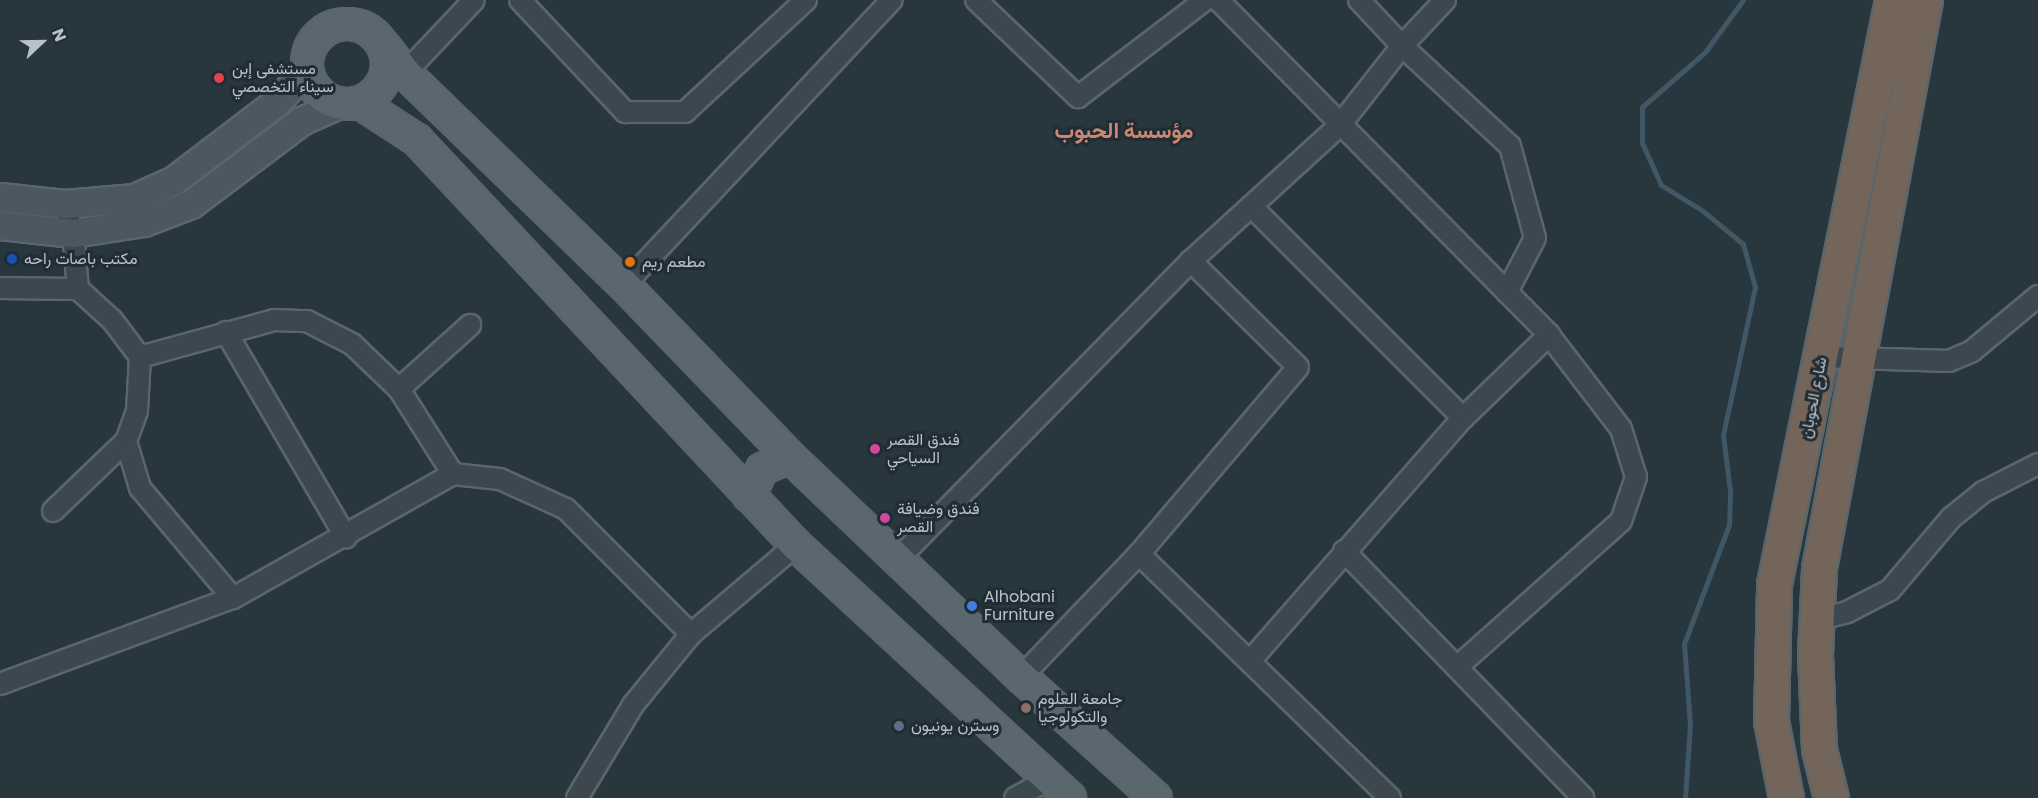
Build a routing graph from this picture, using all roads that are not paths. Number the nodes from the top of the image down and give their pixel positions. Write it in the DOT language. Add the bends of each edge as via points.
graph roads {
  1 [pos="474,0"];
  2 [pos="520,0"];
  3 [pos="806,0"];
  4 [pos="892,0"];
  5 [pos="976,0"];
  6 [pos="1205,0"];
  7 [pos="1218,0"];
  8 [pos="1359,0"];
  9 [pos="1445,0"];
  10 [pos="1892,0"];
  11 [pos="1925,0"];
  12 [pos="1402,46"];
  13 [pos="385,47"];
  14 [pos="307,70"];
  15 [pos="405,73"];
  16 [pos="349,103"];
  17 [pos="1340,125"];
  18 [pos="0,197"];
  19 [pos="65,204"];
  20 [pos="1253,208"];
  21 [pos="0,225"];
  22 [pos="73,232"];
  23 [pos="1191,261"];
  24 [pos="624,285"];
  25 [pos="0,288"];
  26 [pos="78,289"];
  27 [pos="1507,292"];
  28 [pos="2038,296"];
  29 [pos="470,325"];
  30 [pos="226,332"];
  31 [pos="1549,334"];
  32 [pos="140,357"];
  33 [pos="1822,357"];
  34 [pos="1856,359"];
  35 [pos="399,388"];
  36 [pos="1463,418"];
  37 [pos="126,441"];
  38 [pos="790,457"];
  39 [pos="2038,464"];
  40 [pos="453,474"];
  41 [pos="750,496"];
  42 [pos="53,511"];
  43 [pos="346,537"];
  44 [pos="796,545"];
  45 [pos="1344,551"];
  46 [pos="1139,554"];
  47 [pos="897,560"];
  48 [pos="233,598"];
  49 [pos="1816,620"];
  50 [pos="691,634"];
  51 [pos="1250,661"];
  52 [pos="1456,667"];
  53 [pos="1021,676"];
  54 [pos="0,684"];
  55 [pos="1059,789"];
  56 [pos="577,798"];
  57 [pos="1015,798"];
  58 [pos="1156,798"];
  59 [pos="1390,798"];
  60 [pos="1583,798"];
  61 [pos="1786,798"];
  62 [pos="1832,798"];
  1 -- 15 [label="street"];
  2 -- 3 [label="street" via="625,112 685,112"];
  4 -- 24 [label="street"];
  5 -- 6 [label="street" via="1078,97"];
  7 -- 17 [label="street"];
  8 -- 12 [label="street"];
  9 -- 12 [label="street"];
  10 -- 33 [label="highway, شارع الحوبان"];
  11 -- 34 [label="highway, شارع الحوبان"];
  12 -- 17 [label="street"];
  12 -- 27 [label="street" via="1510,146 1535,238"];
  13 -- 14 [label="main road" via="367,28 336,25 319,34 311,44"];
  13 -- 15 [label="main road"];
  13 -- 16 [label="main road" via="387,74 381,86"];
  14 -- 16 [label="main road" via="318,92"];
  14 -- 19 [label="main road" via="275,103 174,180 134,198"];
  15 -- 24 [label="main road"];
  16 -- 22 [label="main road" via="301,121 191,204 144,222"];
  16 -- 41 [label="main road" via="417,140"];
  17 -- 20 [label="street"];
  17 -- 27 [label="street"];
  18 -- 19 [label="main road"];
  19 -- 22 [label="street"];
  20 -- 23 [label="street"];
  20 -- 36 [label="street"];
  21 -- 22 [label="main road"];
  22 -- 26 [label="street"];
  23 -- 46 [label="street" via="1298,367"];
  23 -- 47 [label="street"];
  24 -- 38 [label="main road"];
  25 -- 26 [label="street"];
  26 -- 32 [label="street" via="113,321"];
  27 -- 31 [label="street"];
  28 -- 34 [label="street" via="1961,357 1929,363"];
  29 -- 35 [label="street"];
  30 -- 32 [label="street"];
  30 -- 35 [label="street" via="274,320 307,321 352,344"];
  30 -- 43 [label="street"];
  31 -- 36 [label="street"];
  31 -- 52 [label="street" via="1621,429 1636,477 1621,520"];
  32 -- 37 [label="street" via="137,411"];
  33 -- 34 [label="street"];
  33 -- 61 [label="highway, شارع الحوبان" via="1774,584 1771,721"];
  34 -- 49 [label="highway, شارع الحوبان" via="1819,568"];
  35 -- 40 [label="street"];
  36 -- 45 [label="street"];
  37 -- 42 [label="street"];
  37 -- 48 [label="street" via="140,488"];
  38 -- 41 [label="main road" via="762,469"];
  38 -- 47 [label="main road"];
  39 -- 49 [label="street" via="1983,492 1951,519 1890,590 1847,612"];
  40 -- 43 [label="street"];
  40 -- 50 [label="street" via="500,479 566,509"];
  41 -- 44 [label="main road"];
  43 -- 48 [label="street"];
  44 -- 50 [label="street"];
  44 -- 55 [label="main road"];
  45 -- 51 [label="street"];
  45 -- 52 [label="street"];
  46 -- 51 [label="street"];
  46 -- 53 [label="street"];
  47 -- 53 [label="main road"];
  48 -- 54 [label="street"];
  49 -- 62 [label="highway, شارع الحوبان" via="1819,749"];
  50 -- 56 [label="street" via="633,705"];
  51 -- 59 [label="street"];
  52 -- 60 [label="street"];
  53 -- 58 [label="main road"];
  55 -- 57 [label="street"];
}
